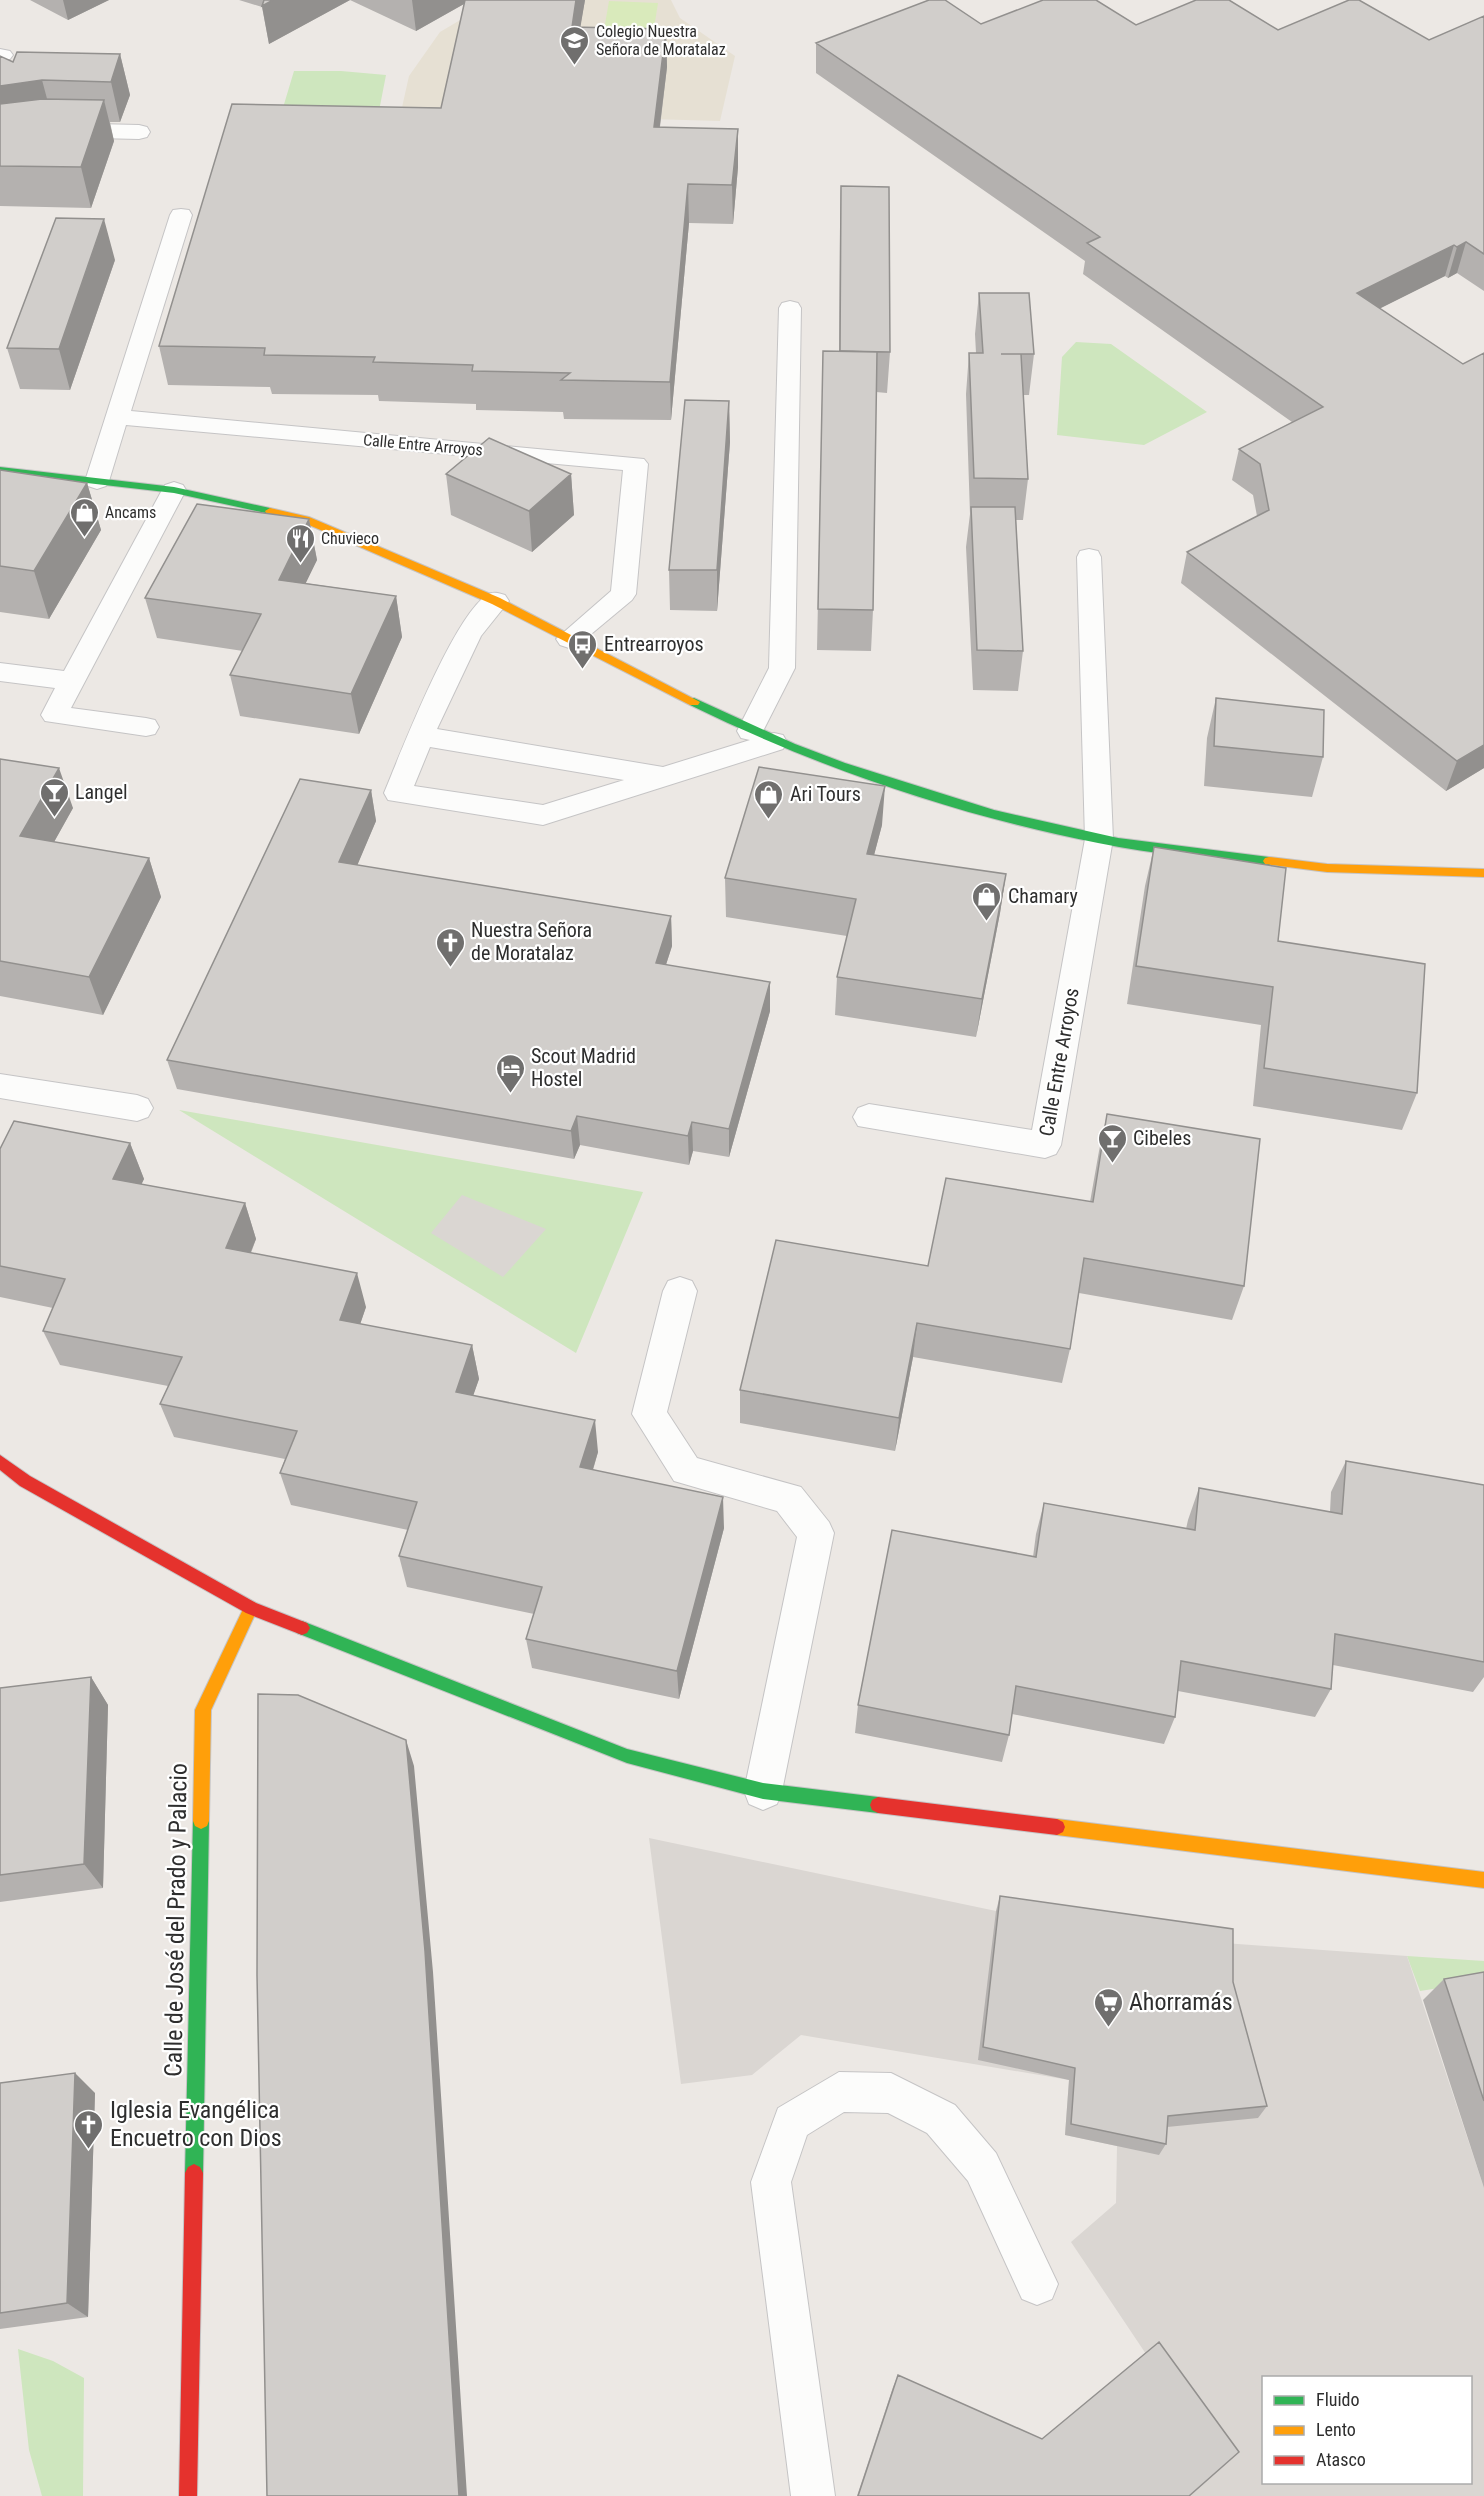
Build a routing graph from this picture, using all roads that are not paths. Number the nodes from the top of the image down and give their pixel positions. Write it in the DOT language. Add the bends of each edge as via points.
graph roads {
  1 [pos="139,132"];
  2 [pos="0,137"];
  3 [pos="181,215"];
  4 [pos="790,308"];
  5 [pos="117,417"];
  6 [pos="0,470"];
  7 [pos="97,481"];
  8 [pos="174,490"];
  9 [pos="1089,557"];
  10 [pos="496,601"];
  11 [pos="569,639"];
  12 [pos="0,672"];
  13 [pos="72,681"];
  14 [pos="146,727"];
  15 [pos="421,736"];
  16 [pos="762,736"];
  17 [pos="666,777"];
  18 [pos="1099,839"];
  19 [pos="1484,873"];
  20 [pos="0,1086"];
  21 [pos="137,1108"];
  22 [pos="869,1117"];
  23 [pos="680,1291"];
  24 [pos="0,1461"];
  25 [pos="251,1608"];
  26 [pos="763,1791"];
  27 [pos="1484,1880"];
  28 [pos="1037,2284"];
  29 [pos="188,2496"];
  30 [pos="813,2496"];
  1 -- 2 [label="street" via="53,130"];
  3 -- 5 [label="lane"];
  4 -- 16 [label="lane" via="782,668"];
  5 -- 7 [label="lane"];
  5 -- 11 [label="lane, Calle Entre Arroyos" via="636,464 623,594"];
  6 -- 7 [label="street"];
  7 -- 8 [label="street"];
  8 -- 10 [label="street" via="305,519"];
  8 -- 13 [label="lane"];
  9 -- 18 [label="lane"];
  10 -- 11 [label="street"];
  10 -- 15 [label="lane" via="470,632"];
  11 -- 16 [label="street"];
  12 -- 13 [label="lane"];
  13 -- 14 [label="lane" via="54,715"];
  15 -- 17 [label="lane"];
  15 -- 17 [label="lane" via="398,793 543,815"];
  16 -- 17 [label="lane"];
  16 -- 18 [label="street" via="948,801"];
  18 -- 19 [label="street" via="1327,868"];
  18 -- 22 [label="street, Calle Entre Arroyos" via="1045,1145"];
  20 -- 21 [label="street"];
  23 -- 26 [label="street" via="648,1414 686,1470 788,1498 816,1533"];
  24 -- 25 [label="street" via="25,1481"];
  25 -- 26 [label="street" via="627,1756"];
  25 -- 29 [label="street, Calle de José del Prado y Palacio" via="203,1710"];
  26 -- 27 [label="street"];
  28 -- 30 [label="lane" via="982,2167 941,2119 891,2093 838,2092 792,2122 771,2182"];
}
